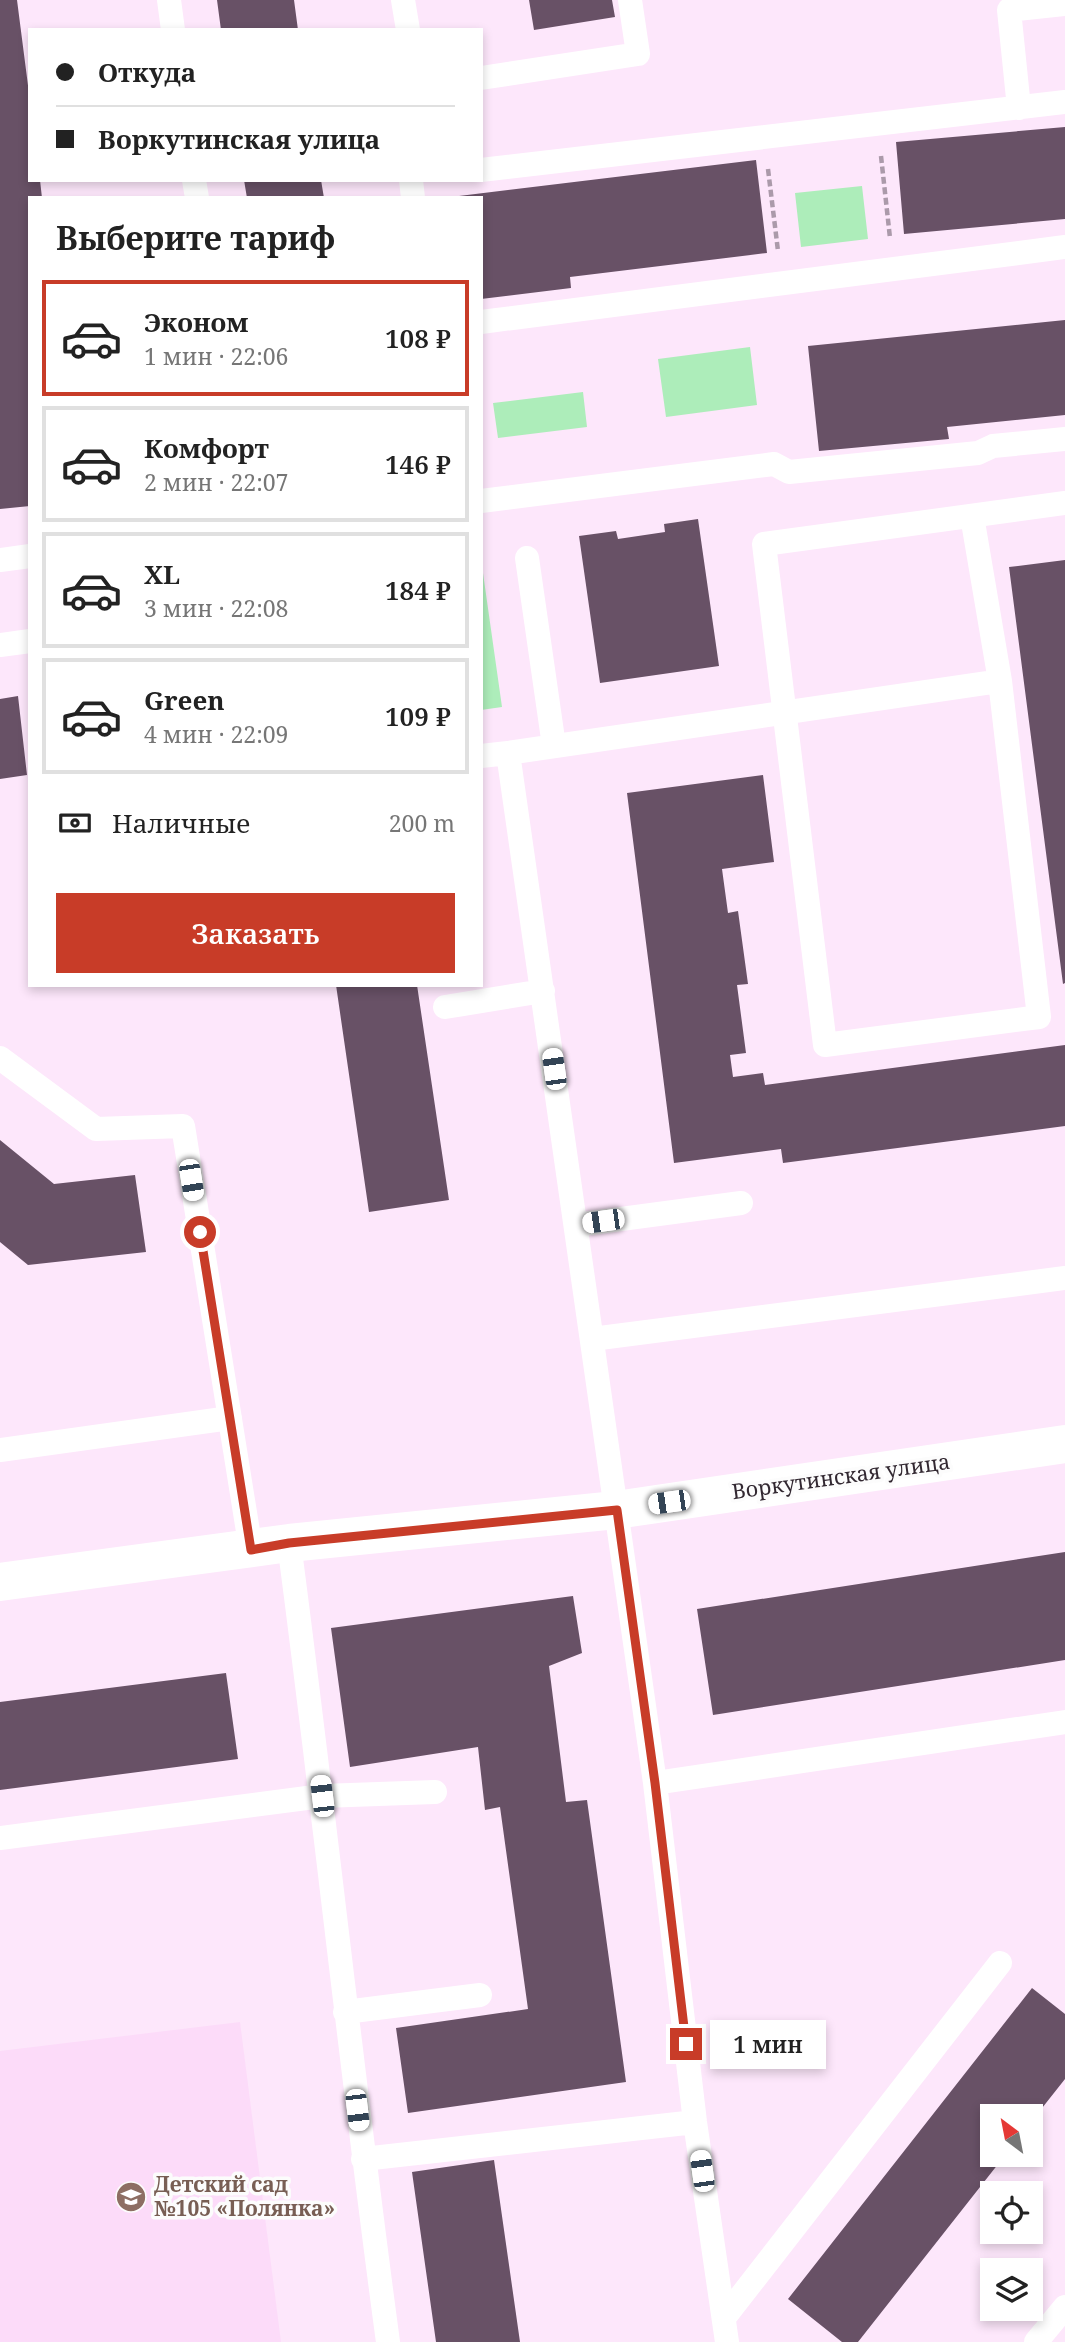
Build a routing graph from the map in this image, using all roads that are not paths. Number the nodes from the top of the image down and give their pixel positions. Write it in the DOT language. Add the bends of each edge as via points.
graph roads {
  1 [pos="169,0"];
  2 [pos="403,0"];
  3 [pos="630,0"];
  4 [pos="1065,5"];
  5 [pos="173,28"];
  6 [pos="408,28"];
  7 [pos="483,78"];
  8 [pos="1065,102"];
  9 [pos="1019,108"];
  10 [pos="483,170"];
  11 [pos="1065,247"];
  12 [pos="483,321"];
  13 [pos="1065,439"];
  14 [pos="483,501"];
  15 [pos="1065,503"];
  16 [pos="972,516"];
  17 [pos="28,556"];
  18 [pos="527,558"];
  19 [pos="0,560"];
  20 [pos="28,641"];
  21 [pos="0,645"];
  22 [pos="1000,681"];
  23 [pos="784,711"];
  24 [pos="554,746"];
  25 [pos="508,752"];
  26 [pos="483,756"];
  27 [pos="542,991"];
  28 [pos="445,1007"];
  29 [pos="0,1058"];
  30 [pos="741,1203"];
  31 [pos="576,1225"];
  32 [pos="1065,1278"];
  33 [pos="592,1339"];
  34 [pos="230,1418"];
  35 [pos="1065,1444"];
  36 [pos="0,1450"];
  37 [pos="617,1510"];
  38 [pos="289,1543"];
  39 [pos="251,1550"];
  40 [pos="0,1582"];
  41 [pos="1065,1722"];
  42 [pos="655,1783"];
  43 [pos="435,1792"];
  44 [pos="322,1796"];
  45 [pos="0,1838"];
  46 [pos="1000,1963"];
  47 [pos="480,1995"];
  48 [pos="345,2012"];
  49 [pos="695,2122"];
  50 [pos="363,2159"];
  51 [pos="1065,2307"];
  52 [pos="725,2330"];
  53 [pos="388,2342"];
  54 [pos="1036,2342"];
  1 -- 5 [label="lane"];
  2 -- 6 [label="lane"];
  3 -- 7 [label="lane" via="638,54"];
  4 -- 9 [label="lane" via="1009,10"];
  8 -- 9 [label="lane"];
  9 -- 10 [label="lane"];
  11 -- 12 [label="lane"];
  13 -- 14 [label="lane" via="993,446 978,453 789,472 774,464"];
  15 -- 16 [label="lane"];
  16 -- 22 [label="lane"];
  16 -- 23 [label="lane" via="764,544"];
  17 -- 19 [label="lane"];
  18 -- 24 [label="lane"];
  20 -- 21 [label="lane"];
  22 -- 23 [label="lane"];
  22 -- 23 [label="lane" via="1039,1017 825,1045"];
  23 -- 24 [label="lane"];
  24 -- 25 [label="lane"];
  25 -- 26 [label="lane"];
  25 -- 27 [label="lane"];
  27 -- 28 [label="lane"];
  27 -- 31 [label="lane"];
  29 -- 34 [label="lane" via="96,1129 183,1126"];
  30 -- 31 [label="lane"];
  31 -- 33 [label="lane"];
  32 -- 33 [label="lane"];
  33 -- 37 [label="lane"];
  34 -- 36 [label="lane"];
  34 -- 39 [label="lane"];
  35 -- 37 [label="street, Воркутинская улица"];
  37 -- 38 [label="street, Воркутинская улица"];
  37 -- 42 [label="lane"];
  38 -- 39 [label="street, Воркутинская улица"];
  38 -- 44 [label="lane"];
  39 -- 40 [label="street, Воркутинская улица"];
  41 -- 42 [label="lane"];
  42 -- 49 [label="lane"];
  43 -- 44 [label="lane"];
  44 -- 45 [label="lane"];
  44 -- 48 [label="lane"];
  46 -- 52 [label="lane"];
  47 -- 48 [label="lane"];
  48 -- 50 [label="lane"];
  49 -- 50 [label="lane"];
  49 -- 52 [label="lane"];
  50 -- 53 [label="lane"];
  51 -- 54 [label="lane"];
}
